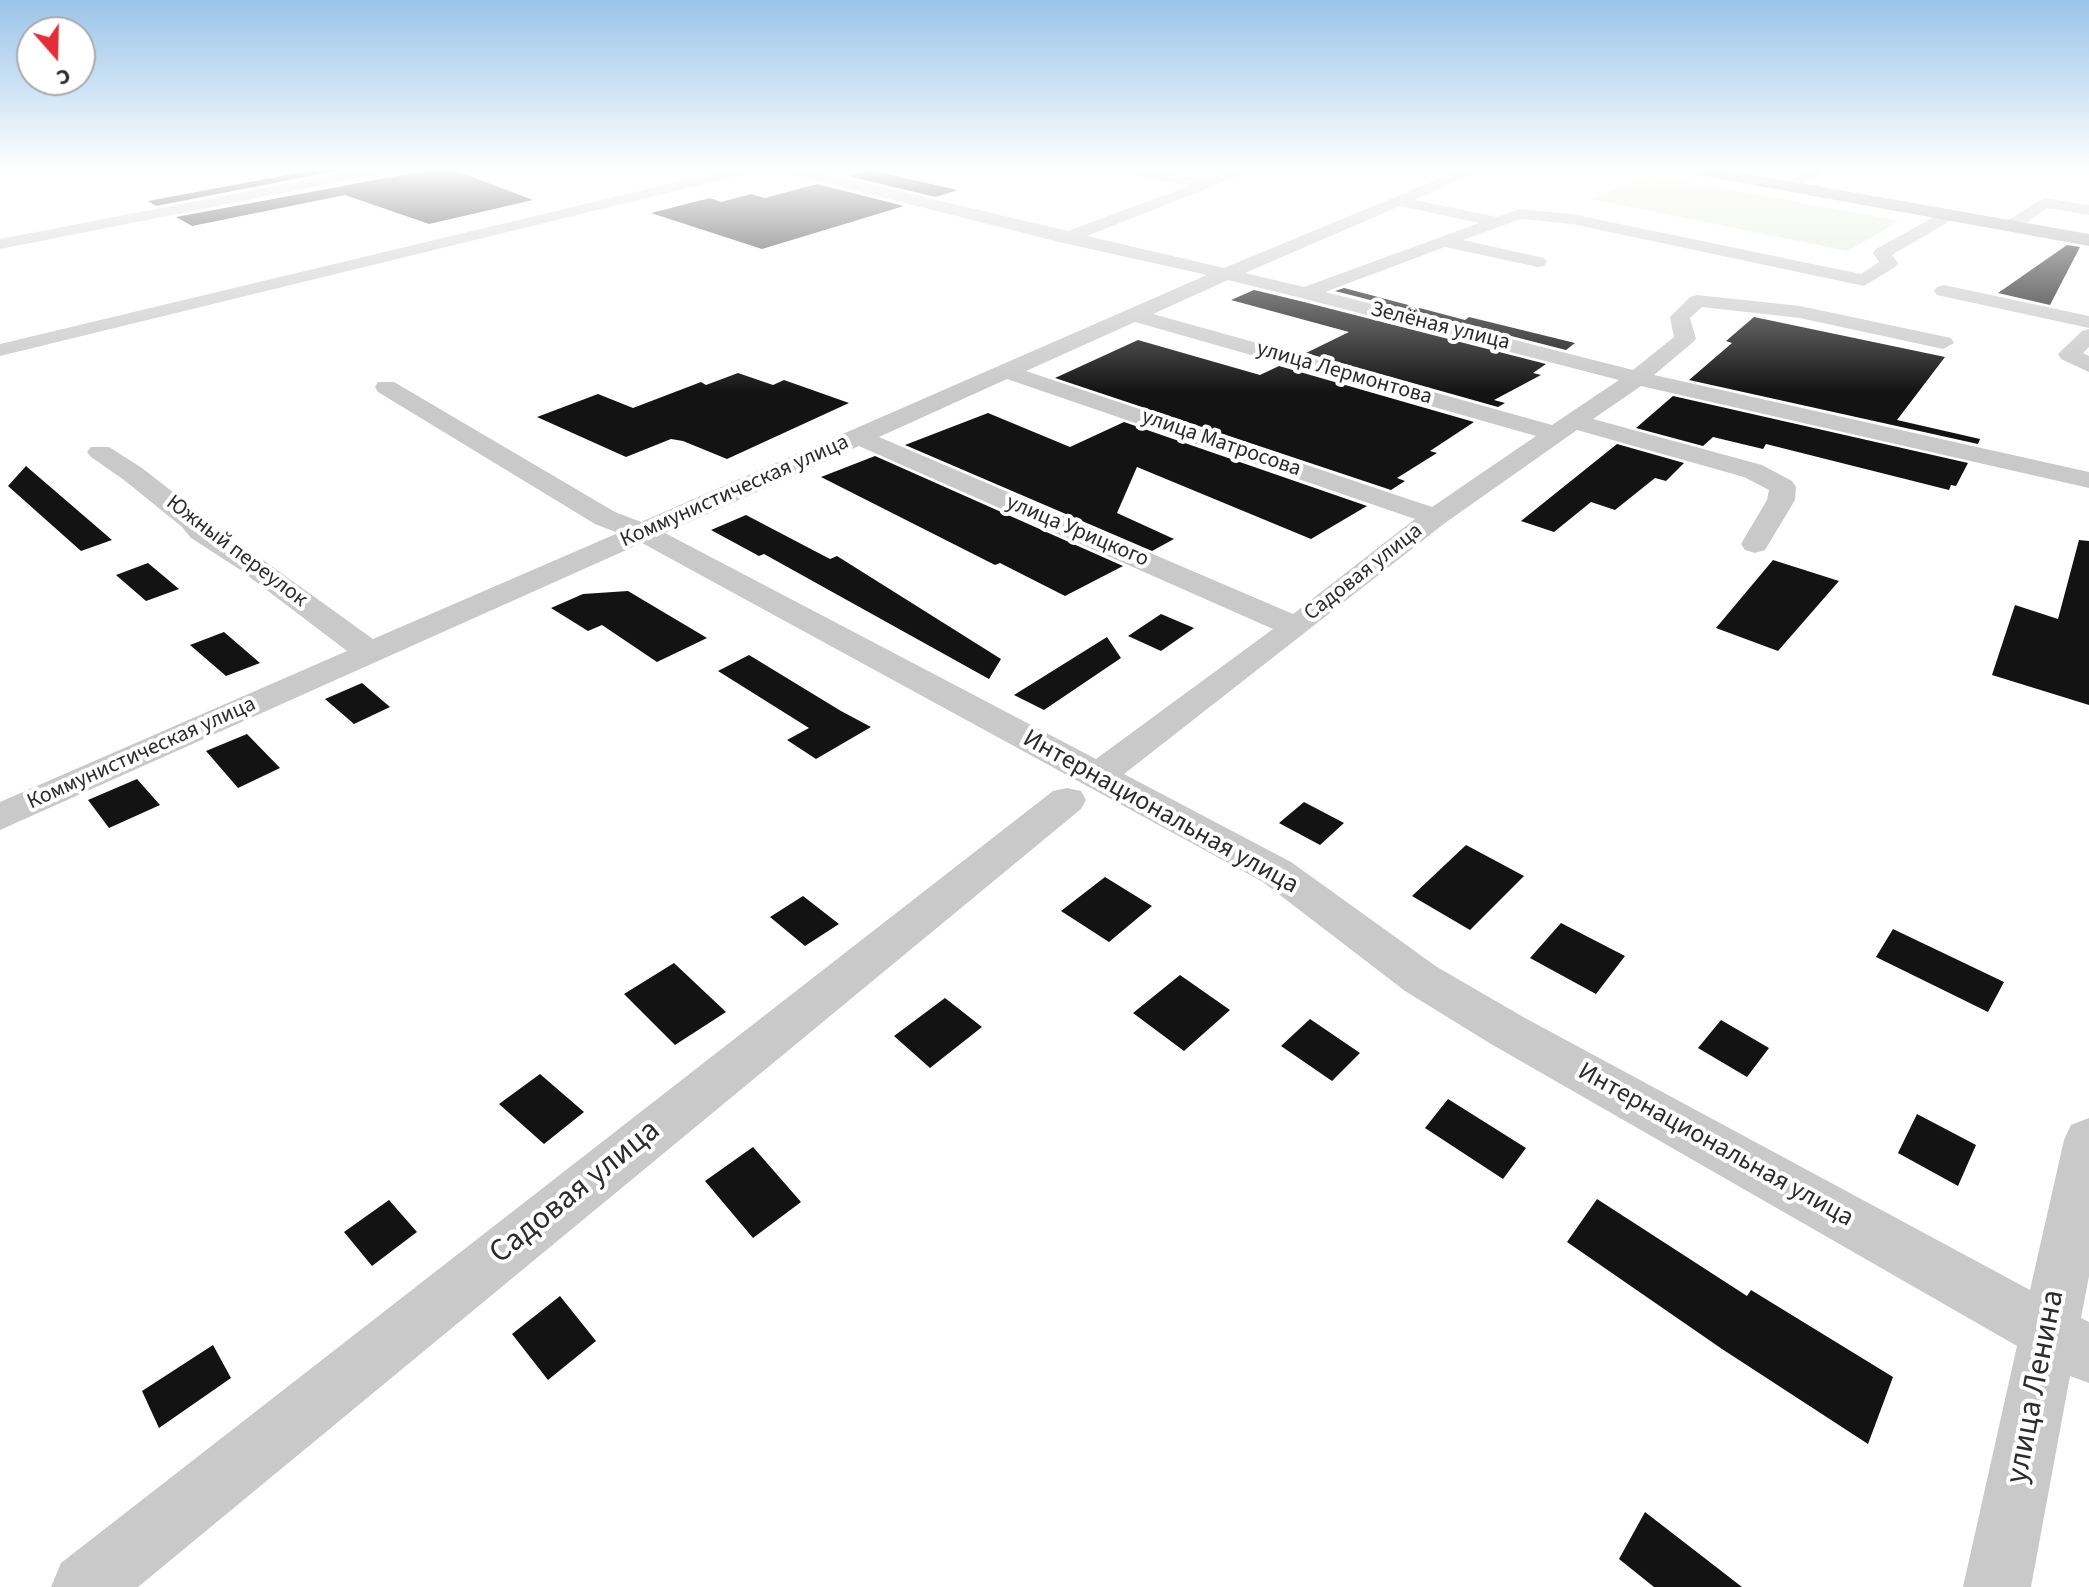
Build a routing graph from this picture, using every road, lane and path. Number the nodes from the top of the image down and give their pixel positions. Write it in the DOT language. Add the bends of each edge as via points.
graph roads {
  1 [pos="438,244"];
  2 [pos="1092,244"];
  3 [pos="1297,244"];
  4 [pos="1436,244"];
  5 [pos="1458,244"];
  6 [pos="1692,244"];
  7 [pos="1898,244"];
  8 [pos="1538,262"];
  9 [pos="1226,274"];
  10 [pos="1944,291"];
  11 [pos="1305,293"];
  12 [pos="1134,315"];
  13 [pos="2089,322"];
  14 [pos="2089,335"];
  15 [pos="1943,343"];
  16 [pos="0,350"];
  17 [pos="2089,365"];
  18 [pos="1007,372"];
  19 [pos="1637,378"];
  20 [pos="386,387"];
  21 [pos="1562,427"];
  22 [pos="859,437"];
  23 [pos="100,452"];
  24 [pos="2089,480"];
  25 [pos="1435,517"];
  26 [pos="644,533"];
  27 [pos="1755,544"];
  28 [pos="1296,627"];
  29 [pos="371,653"];
  30 [pos="1082,788"];
  31 [pos="1,816"];
  32 [pos="2089,1140"];
  33 [pos="2068,1342"];
  34 [pos="85,1587"];
  35 [pos="1997,1587"];
  1 -- 16 [label="street"];
  2 -- 9 [label="street, Зелёная улица"];
  3 -- 9 [label="street, Коммунистическая улица"];
  4 -- 11 [label="street"];
  5 -- 8 [label="street"];
  6 -- 7 [label="street" via="1864,280 1889,263 1882,253"];
  9 -- 11 [label="street, Зелёная улица"];
  9 -- 12 [label="street, Коммунистическая улица"];
  10 -- 13 [label="street"];
  11 -- 19 [label="street, Зелёная улица"];
  12 -- 18 [label="street, Коммунистическая улица"];
  12 -- 21 [label="street, улица Лермонтова"];
  14 -- 17 [label="street" via="2069,354"];
  15 -- 19 [label="street, Садовая улица" via="1800,312 1697,301 1680,317 1685,339"];
  18 -- 22 [label="street, Коммунистическая улица"];
  18 -- 25 [label="street, улица Матросова"];
  19 -- 21 [label="street, Садовая улица"];
  19 -- 24 [label="street, Зелёная улица"];
  20 -- 26 [label="street, Интернациональная улица" via="605,518"];
  21 -- 25 [label="street, Садовая улица"];
  21 -- 27 [label="street, улица Лермонтова" via="1753,471 1783,487"];
  22 -- 26 [label="street, Коммунистическая улица"];
  22 -- 28 [label="street, улица Урицкого"];
  23 -- 29 [label="street, Южный переулок" via="201,532"];
  25 -- 28 [label="street, Садовая улица"];
  26 -- 29 [label="street, Коммунистическая улица"];
  26 -- 30 [label="street, Интернациональная улица"];
  28 -- 30 [label="street, Садовая улица"];
  29 -- 31 [label="street, Коммунистическая улица"];
  30 -- 33 [label="street, Интернациональная улица" via="1277,872 1421,979 1508,1031"];
  30 -- 34 [label="street, Садовая улица"];
  32 -- 33 [label="street, улица Ленина"];
  33 -- 35 [label="street, улица Ленина"];
}
